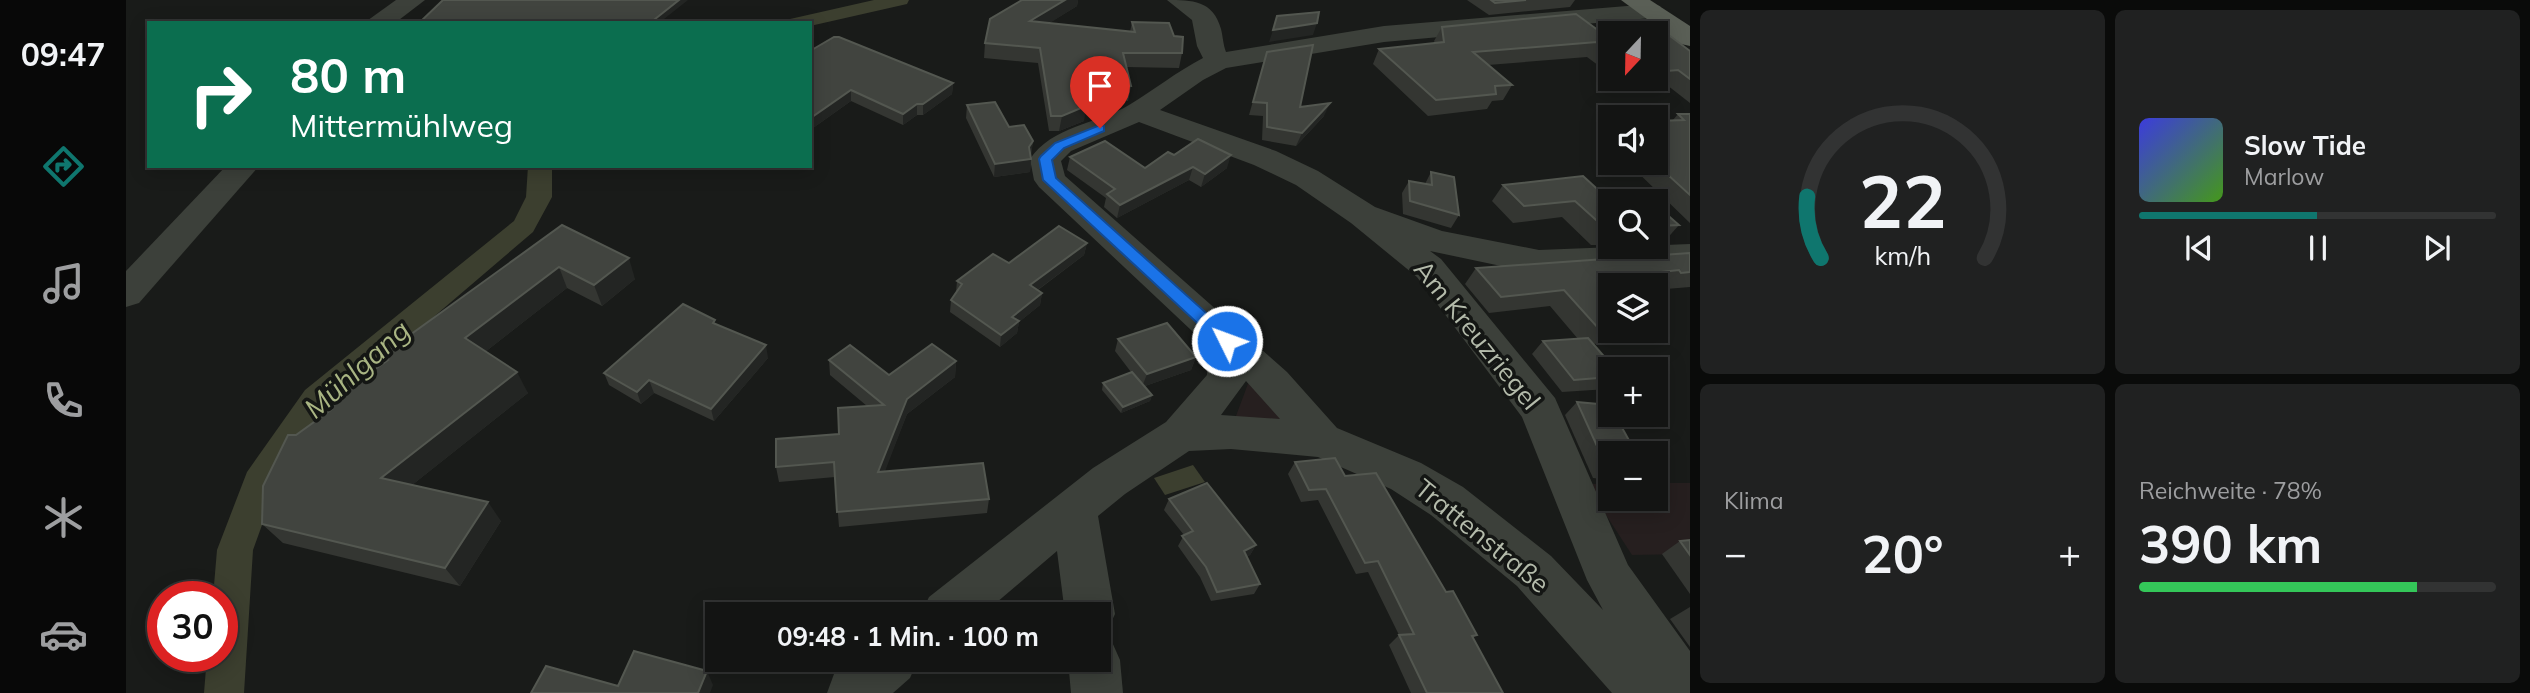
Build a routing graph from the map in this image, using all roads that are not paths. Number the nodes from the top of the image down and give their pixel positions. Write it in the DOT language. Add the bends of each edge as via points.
graph roads {
  1 [pos="413,0"];
  2 [pos="1180,0"];
  3 [pos="1642,6"];
  4 [pos="380,21"];
  5 [pos="1690,38"];
  6 [pos="1219,61"];
  7 [pos="1138,112"];
  8 [pos="242,168"];
  9 [pos="1363,215"];
  10 [pos="1690,256"];
  11 [pos="126,294"];
  12 [pos="1227,341"];
  13 [pos="1181,434"];
  14 [pos="1322,440"];
  15 [pos="1075,511"];
  16 [pos="961,602"];
  17 [pos="1088,602"];
  18 [pos="878,672"];
  19 [pos="1095,672"];
  20 [pos="853,693"];
  21 [pos="1097,693"];
  22 [pos="1647,693"];
  23 [pos="1688,693"];
  1 -- 4 [label="street"];
  2 -- 6 [label="street" via="1208,25 1208,45"];
  3 -- 5 [label="main road"];
  3 -- 6 [label="street" via="1384,34"];
  6 -- 7 [label="street"];
  7 -- 9 [label="street" via="1265,158 1307,178"];
  7 -- 12 [label="street" via="1060,145 1045,159 1050,180"];
  8 -- 11 [label="street"];
  9 -- 10 [label="street" via="1436,241 1539,262"];
  9 -- 23 [label="street, Am Kreuzriegel" via="1429,268 1540,410 1611,580"];
  12 -- 13 [label="street" via="1227,379"];
  12 -- 14 [label="street" via="1273,383"];
  13 -- 14 [label="street, Trattenstraße" via="1231,432"];
  13 -- 15 [label="street" via="1108,481"];
  14 -- 22 [label="street, Trattenstraße" via="1406,476 1447,501 1534,571"];
  15 -- 16 [label="street"];
  15 -- 17 [label="street"];
  18 -- 20 [label="street"];
  19 -- 21 [label="street"];
}
